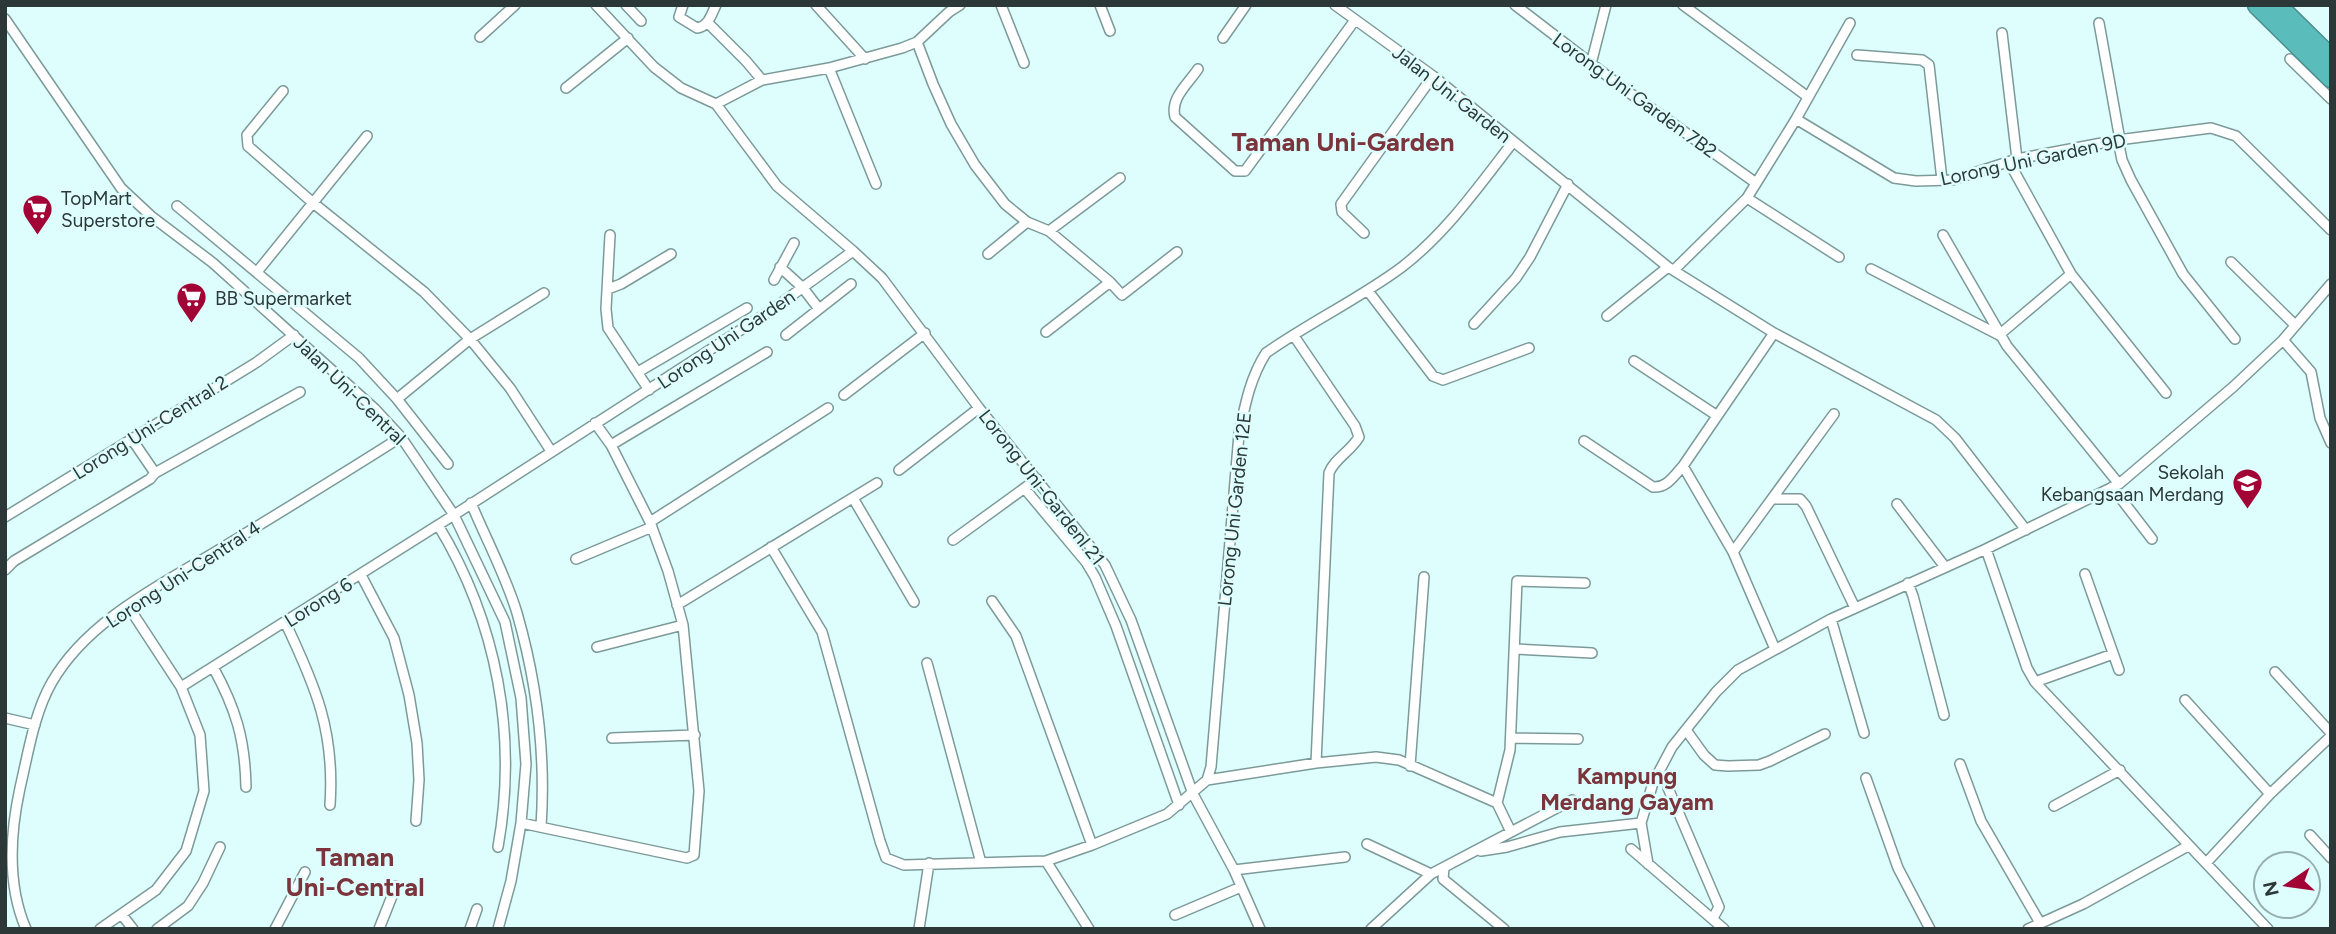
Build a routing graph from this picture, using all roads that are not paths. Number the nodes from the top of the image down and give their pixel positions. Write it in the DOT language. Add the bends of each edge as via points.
graph roads {
  1 [pos="515,5"];
  2 [pos="596,5"];
  3 [pos="626,5"];
  4 [pos="683,5"];
  5 [pos="716,5"];
  6 [pos="816,5"];
  7 [pos="960,5"];
  8 [pos="1001,5"];
  9 [pos="1100,5"];
  10 [pos="1246,5"];
  11 [pos="1335,5"];
  12 [pos="1515,5"];
  13 [pos="1606,5"];
  14 [pos="1682,5"];
  15 [pos="2257,5"];
  16 [pos="2277,5"];
  17 [pos="945,9"];
  18 [pos="5,19"];
  19 [pos="1355,20"];
  20 [pos="640,21"];
  21 [pos="708,23"];
  22 [pos="1850,23"];
  23 [pos="2099,23"];
  24 [pos="1110,31"];
  25 [pos="2002,33"];
  26 [pos="480,37"];
  27 [pos="628,38"];
  28 [pos="1223,38"];
  29 [pos="917,42"];
  30 [pos="1857,55"];
  31 [pos="2331,58"];
  32 [pos="865,59"];
  33 [pos="2290,59"];
  34 [pos="1024,63"];
  35 [pos="1591,64"];
  36 [pos="830,68"];
  37 [pos="1198,69"];
  38 [pos="1433,76"];
  39 [pos="2331,78"];
  40 [pos="762,80"];
  41 [pos="566,88"];
  42 [pos="283,91"];
  43 [pos="1808,97"];
  44 [pos="2331,99"];
  45 [pos="716,104"];
  46 [pos="1796,119"];
  47 [pos="367,136"];
  48 [pos="2119,140"];
  49 [pos="1513,142"];
  50 [pos="2013,161"];
  51 [pos="1121,178"];
  52 [pos="1942,180"];
  53 [pos="1756,183"];
  54 [pos="876,184"];
  55 [pos="1568,184"];
  56 [pos="1747,198"];
  57 [pos="312,202"];
  58 [pos="177,206"];
  59 [pos="1027,222"];
  60 [pos="2331,230"];
  61 [pos="1049,231"];
  62 [pos="1364,233"];
  63 [pos="610,235"];
  64 [pos="1943,235"];
  65 [pos="794,243"];
  66 [pos="853,251"];
  67 [pos="1177,252"];
  68 [pos="671,254"];
  69 [pos="988,254"];
  70 [pos="1839,257"];
  71 [pos="2231,262"];
  72 [pos="780,267"];
  73 [pos="1671,268"];
  74 [pos="1871,269"];
  75 [pos="257,272"];
  76 [pos="2071,274"];
  77 [pos="774,280"];
  78 [pos="1110,282"];
  79 [pos="851,284"];
  80 [pos="2331,284"];
  81 [pos="803,288"];
  82 [pos="608,289"];
  83 [pos="1368,291"];
  84 [pos="544,293"];
  85 [pos="747,308"];
  86 [pos="819,310"];
  87 [pos="1607,316"];
  88 [pos="1474,324"];
  89 [pos="2295,325"];
  90 [pos="1046,332"];
  91 [pos="925,333"];
  92 [pos="1774,333"];
  93 [pos="294,335"];
  94 [pos="786,335"];
  95 [pos="1999,335"];
  96 [pos="1294,336"];
  97 [pos="2235,339"];
  98 [pos="470,340"];
  99 [pos="2283,340"];
  100 [pos="1529,348"];
  101 [pos="767,352"];
  102 [pos="1634,361"];
  103 [pos="638,372"];
  104 [pos="649,390"];
  105 [pos="300,392"];
  106 [pos="2166,393"];
  107 [pos="844,395"];
  108 [pos="397,399"];
  109 [pos="828,408"];
  110 [pos="979,408"];
  111 [pos="1834,414"];
  112 [pos="1716,415"];
  113 [pos="595,423"];
  114 [pos="401,437"];
  115 [pos="131,438"];
  116 [pos="1584,441"];
  117 [pos="2331,443"];
  118 [pos="611,445"];
  119 [pos="551,451"];
  120 [pos="449,464"];
  121 [pos="1683,466"];
  122 [pos="899,470"];
  123 [pos="155,473"];
  124 [pos="1037,479"];
  125 [pos="877,483"];
  126 [pos="2115,485"];
  127 [pos="1025,489"];
  128 [pos="853,498"];
  129 [pos="1772,499"];
  130 [pos="471,503"];
  131 [pos="1897,504"];
  132 [pos="454,515"];
  133 [pos="5,517"];
  134 [pos="438,525"];
  135 [pos="651,525"];
  136 [pos="2026,530"];
  137 [pos="2152,539"];
  138 [pos="953,540"];
  139 [pos="771,547"];
  140 [pos="1986,550"];
  141 [pos="1733,552"];
  142 [pos="576,559"];
  143 [pos="1945,567"];
  144 [pos="5,570"];
  145 [pos="2085,574"];
  146 [pos="361,575"];
  147 [pos="1424,577"];
  148 [pos="1585,583"];
  149 [pos="1908,583"];
  150 [pos="992,601"];
  151 [pos="914,602"];
  152 [pos="677,605"];
  153 [pos="128,606"];
  154 [pos="1855,608"];
  155 [pos="1831,619"];
  156 [pos="1131,620"];
  157 [pos="285,622"];
  158 [pos="683,625"];
  159 [pos="1116,625"];
  160 [pos="597,647"];
  161 [pos="1515,649"];
  162 [pos="1775,649"];
  163 [pos="1592,653"];
  164 [pos="2113,654"];
  165 [pos="927,663"];
  166 [pos="213,667"];
  167 [pos="2119,670"];
  168 [pos="2274,672"];
  169 [pos="2035,682"];
  170 [pos="181,687"];
  171 [pos="2185,700"];
  172 [pos="1944,715"];
  173 [pos="5,718"];
  174 [pos="35,725"];
  175 [pos="1686,730"];
  176 [pos="1864,733"];
  177 [pos="1825,734"];
  178 [pos="695,735"];
  179 [pos="2331,735"];
  180 [pos="612,738"];
  181 [pos="1511,738"];
  182 [pos="1578,739"];
  183 [pos="1316,763"];
  184 [pos="1961,764"];
  185 [pos="1409,766"];
  186 [pos="2120,770"];
  187 [pos="1866,778"];
  188 [pos="1206,780"];
  189 [pos="246,787"];
  190 [pos="1668,788"];
  191 [pos="1193,794"];
  192 [pos="2270,794"];
  193 [pos="1572,800"];
  194 [pos="1497,803"];
  195 [pos="330,805"];
  196 [pos="1179,806"];
  197 [pos="2054,806"];
  198 [pos="10,811"];
  199 [pos="416,821"];
  200 [pos="521,823"];
  201 [pos="1641,823"];
  202 [pos="541,827"];
  203 [pos="1511,832"];
  204 [pos="2309,835"];
  205 [pos="1367,844"];
  206 [pos="1092,845"];
  207 [pos="2188,846"];
  208 [pos="220,847"];
  209 [pos="498,847"];
  210 [pos="1631,849"];
  211 [pos="1474,852"];
  212 [pos="1345,857"];
  213 [pos="2331,858"];
  214 [pos="1046,861"];
  215 [pos="2207,862"];
  216 [pos="929,863"];
  217 [pos="981,863"];
  218 [pos="1648,864"];
  219 [pos="1444,868"];
  220 [pos="1234,870"];
  221 [pos="305,872"];
  222 [pos="1431,874"];
  223 [pos="396,887"];
  224 [pos="1241,887"];
  225 [pos="477,909"];
  226 [pos="122,915"];
  227 [pos="1175,915"];
  228 [pos="1713,918"];
  229 [pos="2040,923"];
  230 [pos="26,929"];
  231 [pos="100,929"];
  232 [pos="133,929"];
  233 [pos="157,929"];
  234 [pos="275,929"];
  235 [pos="379,929"];
  236 [pos="470,929"];
  237 [pos="498,929"];
  238 [pos="919,929"];
  239 [pos="1089,929"];
  240 [pos="1260,929"];
  241 [pos="1371,929"];
  242 [pos="1504,929"];
  243 [pos="1724,929"];
  244 [pos="1930,929"];
  245 [pos="2028,929"];
  246 [pos="2268,929"];
  1 -- 26 [label="street"];
  2 -- 27 [label="street"];
  3 -- 20 [label="street"];
  4 -- 21 [label="street" via="679,17 697,28"];
  5 -- 21 [label="street"];
  6 -- 32 [label="street"];
  7 -- 17 [label="street"];
  8 -- 34 [label="street"];
  9 -- 24 [label="street"];
  10 -- 28 [label="street"];
  11 -- 19 [label="street, Jalan Uni Garden"];
  12 -- 35 [label="street, Lorong Uni Garden 7B2"];
  13 -- 35 [label="street"];
  14 -- 43 [label="street"];
  15 -- 39 [label="highway"];
  16 -- 31 [label="highway"];
  17 -- 29 [label="street"];
  18 -- 93 [label="street, Jalan Uni-Central" via="121,188"];
  19 -- 37 [label="street" via="1245,171 1235,171 1175,117 1175,101"];
  19 -- 38 [label="street, Jalan Uni Garden"];
  21 -- 40 [label="street"];
  22 -- 43 [label="street"];
  23 -- 48 [label="street"];
  25 -- 50 [label="street"];
  27 -- 41 [label="street"];
  27 -- 45 [label="street" via="681,88"];
  29 -- 32 [label="street"];
  29 -- 59 [label="street" via="951,124 975,165 1005,204"];
  30 -- 52 [label="street" via="1922,60 1929,65"];
  32 -- 36 [label="street"];
  33 -- 44 [label="street"];
  35 -- 53 [label="street, Lorong Uni Garden 7B2"];
  36 -- 40 [label="street"];
  36 -- 54 [label="street"];
  38 -- 49 [label="street, Jalan Uni Garden"];
  38 -- 62 [label="street" via="1341,204 1342,212"];
  40 -- 45 [label="street"];
  42 -- 57 [label="street" via="246,141"];
  43 -- 46 [label="street"];
  45 -- 66 [label="street, Lorong Uni-Gardenl 21" via="777,186"];
  46 -- 52 [label="street, Lorong Uni Garden 9D" via="1894,178"];
  46 -- 53 [label="street"];
  47 -- 57 [label="street"];
  48 -- 50 [label="street, Lorong Uni Garden 9D"];
  48 -- 60 [label="street, Lorong Uni Garden 9D" via="2211,128 2226,131 2253,151"];
  48 -- 97 [label="street" via="2131,180 2183,274"];
  49 -- 55 [label="street, Jalan Uni Garden"];
  49 -- 83 [label="street" via="1455,216 1418,253"];
  50 -- 52 [label="street, Lorong Uni Garden 9D"];
  50 -- 76 [label="street"];
  51 -- 61 [label="street"];
  53 -- 56 [label="street"];
  55 -- 73 [label="street, Jalan Uni Garden"];
  55 -- 88 [label="street" via="1516,278"];
  56 -- 70 [label="street"];
  56 -- 73 [label="street"];
  57 -- 75 [label="street"];
  57 -- 98 [label="street" via="424,292"];
  58 -- 75 [label="street"];
  59 -- 61 [label="street"];
  59 -- 69 [label="street"];
  61 -- 78 [label="street"];
  63 -- 82 [label="street"];
  64 -- 95 [label="street"];
  65 -- 72 [label="street"];
  66 -- 81 [label="street, Lorong Uni Garden"];
  66 -- 91 [label="street, Lorong Uni-Gardenl 21"];
  67 -- 78 [label="street" via="1122,295"];
  68 -- 82 [label="street"];
  71 -- 89 [label="street"];
  72 -- 77 [label="street"];
  72 -- 81 [label="street"];
  73 -- 87 [label="street"];
  73 -- 92 [label="street, Jalan Uni Garden"];
  74 -- 95 [label="street"];
  75 -- 108 [label="street" via="359,358"];
  76 -- 95 [label="street"];
  76 -- 106 [label="street"];
  78 -- 90 [label="street"];
  79 -- 86 [label="street"];
  80 -- 89 [label="street"];
  81 -- 86 [label="street"];
  81 -- 104 [label="street, Lorong Uni Garden"];
  82 -- 103 [label="street" via="608,328"];
  83 -- 96 [label="street"];
  83 -- 100 [label="street" via="1433,376 1443,380"];
  84 -- 98 [label="street"];
  85 -- 103 [label="street"];
  86 -- 94 [label="street"];
  89 -- 99 [label="street"];
  91 -- 107 [label="street"];
  91 -- 110 [label="street, Lorong Uni-Gardenl 21"];
  92 -- 112 [label="street"];
  92 -- 136 [label="street, Jalan Uni Garden" via="1936,420"];
  93 -- 114 [label="street, Jalan Uni-Central"];
  93 -- 115 [label="street, Lorong Uni-Central 2"];
  95 -- 126 [label="street"];
  96 -- 183 [label="street" via="1359,437 1329,473"];
  96 -- 188 [label="street, Lorong Uni Garden 12E" via="1266,353 1259,363 1239,433 1211,766"];
  98 -- 108 [label="street"];
  98 -- 119 [label="street" via="510,388"];
  99 -- 117 [label="street" via="2311,372 2320,418"];
  99 -- 126 [label="street"];
  101 -- 118 [label="street"];
  102 -- 112 [label="street"];
  103 -- 104 [label="street"];
  104 -- 113 [label="street, Lorong Uni Garden"];
  105 -- 123 [label="street"];
  108 -- 120 [label="street"];
  109 -- 135 [label="street"];
  110 -- 122 [label="street"];
  110 -- 124 [label="street, Lorong Uni-Gardenl 21"];
  111 -- 129 [label="street"];
  112 -- 121 [label="street"];
  113 -- 118 [label="street"];
  113 -- 119 [label="street, Lorong Uni Garden"];
  114 -- 132 [label="street, Jalan Uni-Central"];
  114 -- 153 [label="street, Lorong Uni-Central 4"];
  115 -- 123 [label="street"];
  115 -- 133 [label="street, Lorong Uni-Central 2"];
  116 -- 121 [label="street" via="1653,486 1666,484"];
  118 -- 135 [label="street"];
  119 -- 130 [label="street, Lorong 6"];
  121 -- 141 [label="street"];
  123 -- 144 [label="street"];
  124 -- 127 [label="street"];
  124 -- 156 [label="street, Lorong Uni-Gardenl 21" via="1105,565"];
  125 -- 128 [label="street"];
  126 -- 136 [label="street"];
  126 -- 137 [label="street"];
  127 -- 138 [label="street"];
  127 -- 159 [label="street" via="1086,562"];
  128 -- 139 [label="street"];
  128 -- 151 [label="street"];
  129 -- 141 [label="street"];
  129 -- 154 [label="street" via="1800,499 1806,506"];
  130 -- 132 [label="street, Lorong 6"];
  130 -- 202 [label="street" via="516,611 535,687 543,757"];
  131 -- 143 [label="street"];
  132 -- 134 [label="street, Lorong 6"];
  132 -- 200 [label="street, Jalan Uni-Central" via="505,622 521,698 526,764"];
  134 -- 146 [label="street, Lorong 6"];
  134 -- 209 [label="street" via="477,607 500,691 507,760"];
  135 -- 142 [label="street"];
  135 -- 152 [label="street"];
  136 -- 140 [label="street"];
  139 -- 152 [label="street"];
  139 -- 216 [label="street" via="822,632 886,858 904,865"];
  140 -- 143 [label="street"];
  140 -- 169 [label="street"];
  141 -- 162 [label="street"];
  143 -- 149 [label="street"];
  145 -- 164 [label="street"];
  146 -- 157 [label="street, Lorong 6"];
  146 -- 199 [label="street" via="394,638 409,695 417,743"];
  147 -- 185 [label="street"];
  148 -- 161 [label="street" via="1517,582"];
  149 -- 154 [label="street"];
  149 -- 172 [label="street"];
  150 -- 206 [label="street" via="1016,635"];
  152 -- 158 [label="street"];
  153 -- 170 [label="street"];
  153 -- 174 [label="street, Lorong Uni-Central 4" via="83,642 51,682"];
  154 -- 155 [label="street"];
  155 -- 162 [label="street"];
  155 -- 176 [label="street"];
  156 -- 159 [label="street"];
  156 -- 191 [label="street, Lorong Uni-Gardenl 21"];
  157 -- 166 [label="street, Lorong 6"];
  157 -- 195 [label="street" via="312,679 326,725"];
  158 -- 160 [label="street"];
  158 -- 178 [label="street"];
  159 -- 196 [label="street"];
  161 -- 163 [label="street"];
  161 -- 181 [label="street"];
  162 -- 175 [label="street" via="1738,670"];
  164 -- 167 [label="street"];
  164 -- 169 [label="street"];
  165 -- 217 [label="street"];
  166 -- 170 [label="street, Lorong 6"];
  166 -- 189 [label="street" via="241,728"];
  168 -- 179 [label="street"];
  169 -- 186 [label="street"];
  170 -- 226 [label="street" via="200,735 204,791 186,851 156,890"];
  171 -- 192 [label="street"];
  173 -- 174 [label="street"];
  174 -- 198 [label="street, Lorong Uni-Central 4"];
  175 -- 177 [label="street" via="1715,765 1728,766 1759,765"];
  175 -- 201 [label="street" via="1653,783"];
  178 -- 180 [label="street"];
  178 -- 202 [label="street" via="699,791 694,855 687,858"];
  179 -- 192 [label="street"];
  181 -- 182 [label="street"];
  181 -- 194 [label="street"];
  183 -- 185 [label="street" via="1376,757"];
  183 -- 188 [label="street"];
  184 -- 229 [label="street" via="1981,821"];
  185 -- 194 [label="street"];
  186 -- 197 [label="street"];
  186 -- 207 [label="street"];
  187 -- 244 [label="street" via="1898,868"];
  188 -- 191 [label="street"];
  190 -- 228 [label="street" via="1719,907"];
  191 -- 196 [label="street"];
  191 -- 220 [label="street, Lorong Uni-Gardenl 21"];
  192 -- 215 [label="street"];
  193 -- 203 [label="street"];
  194 -- 203 [label="street"];
  196 -- 206 [label="street"];
  198 -- 230 [label="street, Lorong Uni-Central 4" via="12,880"];
  200 -- 202 [label="street"];
  200 -- 237 [label="street, Jalan Uni-Central"];
  201 -- 211 [label="street" via="1560,832"];
  201 -- 218 [label="street"];
  203 -- 211 [label="street"];
  204 -- 213 [label="street"];
  205 -- 222 [label="street"];
  206 -- 214 [label="street"];
  207 -- 215 [label="street"];
  207 -- 229 [label="street"];
  208 -- 233 [label="street" via="188,906"];
  210 -- 218 [label="street"];
  211 -- 219 [label="street"];
  212 -- 220 [label="street"];
  214 -- 217 [label="street"];
  214 -- 239 [label="street"];
  215 -- 246 [label="street"];
  216 -- 217 [label="street"];
  216 -- 238 [label="street"];
  218 -- 228 [label="street"];
  219 -- 222 [label="street"];
  219 -- 242 [label="street" via="1443,879"];
  220 -- 224 [label="street, Lorong Uni-Gardenl 21"];
  221 -- 234 [label="street"];
  222 -- 241 [label="street"];
  223 -- 235 [label="street"];
  224 -- 227 [label="street"];
  224 -- 240 [label="street, Lorong Uni-Gardenl 21"];
  225 -- 236 [label="street"];
  226 -- 231 [label="street"];
  226 -- 232 [label="street"];
  228 -- 243 [label="street"];
  229 -- 245 [label="street"];
}
